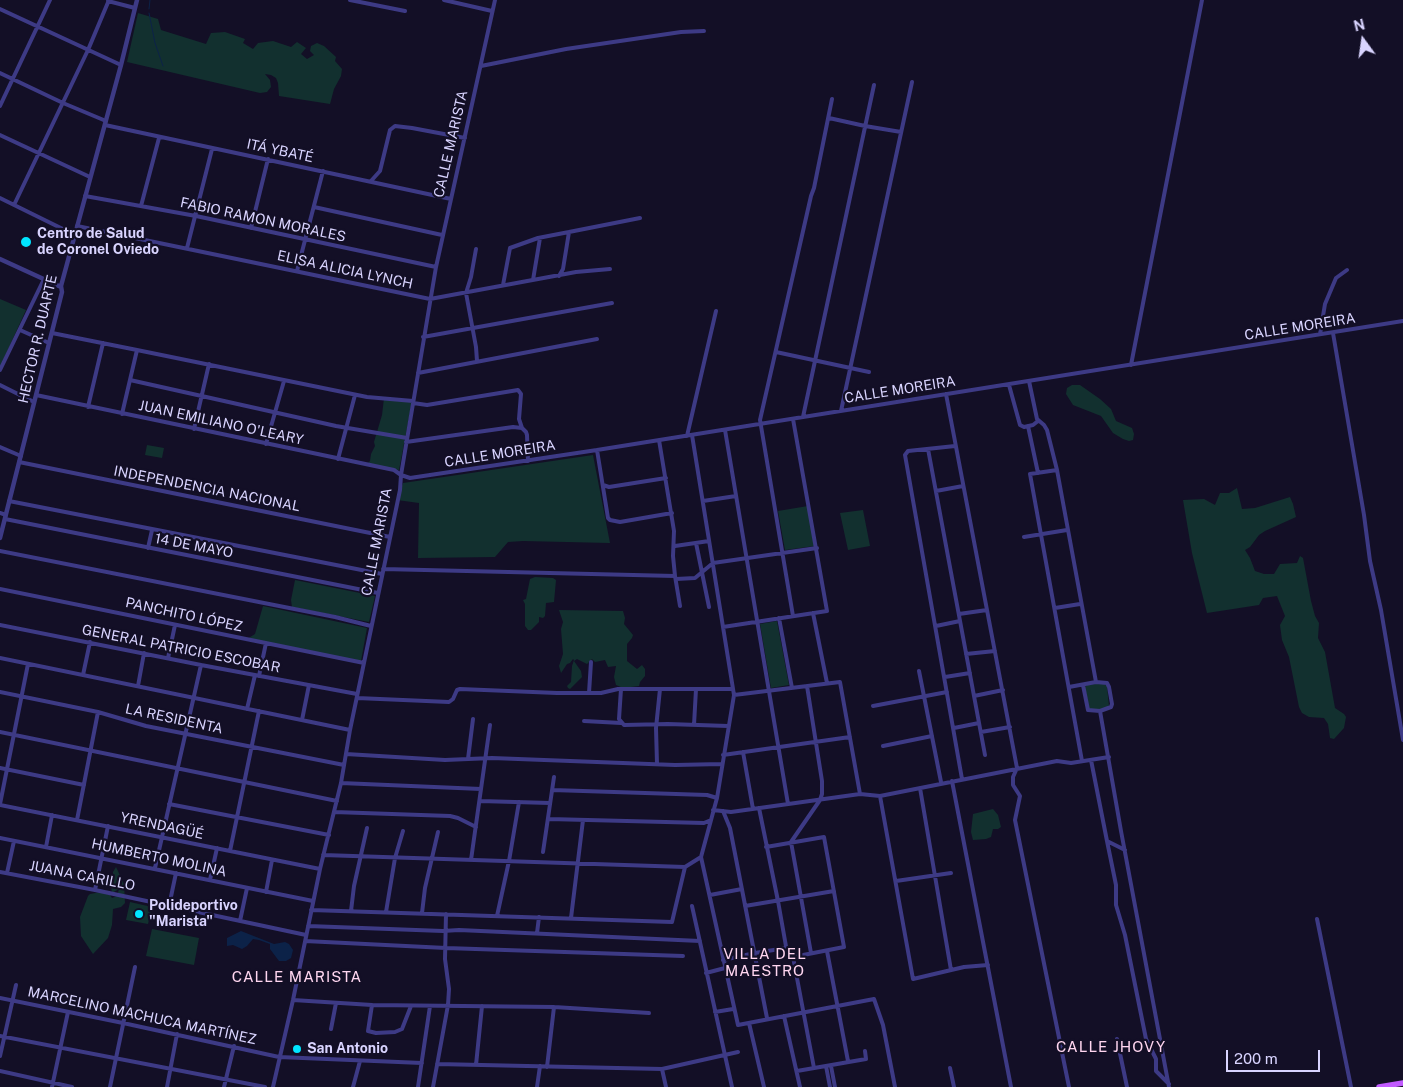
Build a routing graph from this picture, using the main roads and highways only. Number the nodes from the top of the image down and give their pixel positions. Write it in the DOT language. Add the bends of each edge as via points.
graph roads {
  1 [pos="1403,1083"];
  2 [pos="1379,1087"];
  1 -- 2 [label="main road"];
}
